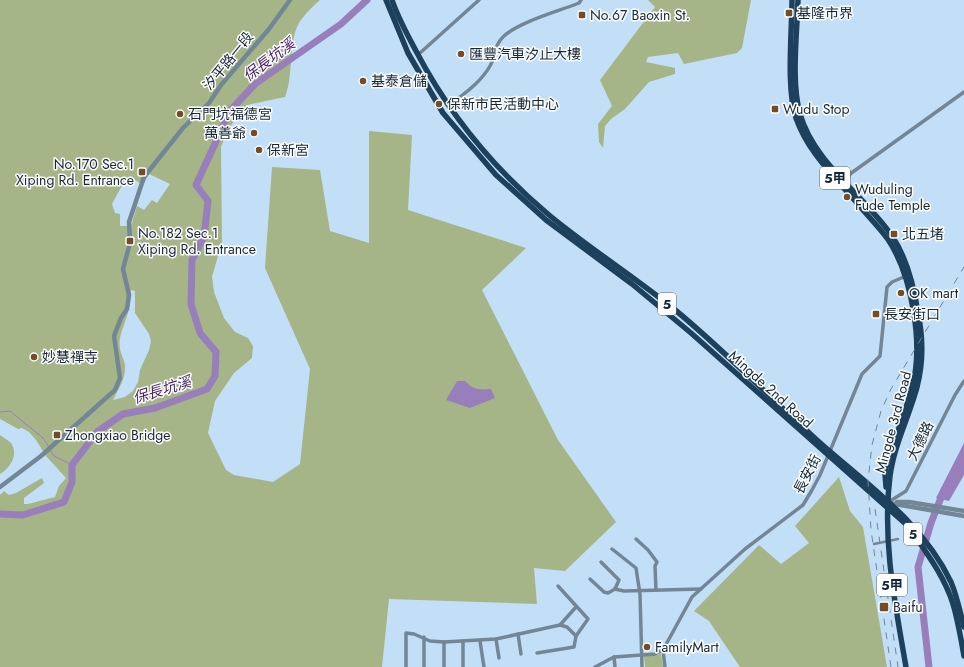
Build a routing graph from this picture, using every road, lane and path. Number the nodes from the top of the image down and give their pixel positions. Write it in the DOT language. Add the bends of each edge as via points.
graph roads {
  1 [pos="290,0"];
  2 [pos="386,0"];
  3 [pos="392,0"];
  4 [pos="479,0"];
  5 [pos="581,0"];
  6 [pos="792,0"];
  7 [pos="798,0"];
  8 [pos="794,37"];
  9 [pos="420,53"];
  10 [pos="964,92"];
  11 [pos="451,104"];
  12 [pos="839,174"];
  13 [pos="850,174"];
  14 [pos="833,176"];
  15 [pos="845,184"];
  16 [pos="907,276"];
  17 [pos="964,380"];
  18 [pos="816,442"];
  19 [pos="0,487"];
  20 [pos="887,503"];
  21 [pos="909,504"];
  22 [pos="964,511"];
  23 [pos="964,516"];
  24 [pos="636,539"];
  25 [pos="898,539"];
  26 [pos="874,544"];
  27 [pos="612,550"];
  28 [pos="602,562"];
  29 [pos="590,579"];
  30 [pos="558,586"];
  31 [pos="701,589"];
  32 [pos="615,590"];
  33 [pos="639,590"];
  34 [pos="656,590"];
  35 [pos="576,607"];
  36 [pos="560,625"];
  37 [pos="964,627"];
  38 [pos="518,634"];
  39 [pos="576,636"];
  40 [pos="424,638"];
  41 [pos="496,639"];
  42 [pos="463,641"];
  43 [pos="480,641"];
  44 [pos="444,642"];
  45 [pos="663,650"];
  46 [pos="537,653"];
  47 [pos="521,654"];
  48 [pos="641,656"];
  49 [pos="964,656"];
  50 [pos="499,658"];
  51 [pos="614,658"];
  52 [pos="406,667"];
  53 [pos="424,667"];
  54 [pos="444,667"];
  55 [pos="463,667"];
  56 [pos="484,667"];
  57 [pos="595,667"];
  58 [pos="615,667"];
  59 [pos="642,667"];
  60 [pos="665,667"];
  61 [pos="906,667"];
  1 -- 19 [label="street, 汐平路一段" via="209,103 183,128 144,177 129,222 130,243 123,269 129,295 127,309 114,336 120,378 115,390 41,456"];
  2 -- 18 [label="main road, Mingde 2nd Road / 5" via="408,53 443,113 504,183 546,220 669,314"];
  3 -- 18 [label="main road, Mingde 2nd Road / 5" via="405,31 443,99 477,144 549,215 697,328"];
  4 -- 9 [label="street"];
  5 -- 11 [label="street" via="510,31 498,43 491,65 484,75"];
  6 -- 8 [label="main road, Mingde 3rd Road / 5甲"];
  7 -- 8 [label="main road, Mingde 3rd Road / 5甲"];
  8 -- 12 [label="main road, Mingde 3rd Road / 5甲" via="796,93 800,114 816,146"];
  8 -- 14 [label="main road, Mingde 3rd Road / 5甲" via="791,93 795,116 811,149"];
  10 -- 13 [label="street"];
  12 -- 13 [label="street"];
  12 -- 14 [label="street"];
  12 -- 15 [label="main road, Mingde 3rd Road / 5甲"];
  13 -- 15 [label="street"];
  14 -- 15 [label="main road, Mingde 3rd Road / 5甲"];
  15 -- 16 [label="main road, Mingde 3rd Road / 5甲" via="892,235 902,254"];
  16 -- 20 [label="main road, Mingde 3rd Road / 5甲" via="919,314 921,362 892,463"];
  16 -- 31 [label="street, 長安街" via="887,287 884,296 880,356 862,374 820,475 803,505 745,549"];
  17 -- 20 [label="street, 大德路" via="906,491"];
  18 -- 37 [label="main road, Mingde 2nd Road / 5" via="912,523 940,562 950,582 959,602"];
  18 -- 49 [label="main road, Mingde 2nd Road / 5" via="908,526 938,572 953,605"];
  20 -- 21 [label="street"];
  20 -- 61 [label="main road, Mingde 3rd Road / 5甲" via="888,556"];
  21 -- 22 [label="street"];
  21 -- 23 [label="street"];
  24 -- 34 [label="street" via="657,562"];
  25 -- 26 [label="street"];
  27 -- 33 [label="street" via="636,568"];
  28 -- 32 [label="street" via="618,580"];
  29 -- 32 [label="street" via="604,592"];
  30 -- 35 [label="street"];
  31 -- 34 [label="street"];
  31 -- 45 [label="street, 長安街" via="692,597"];
  32 -- 33 [label="street"];
  33 -- 34 [label="street"];
  33 -- 48 [label="street"];
  35 -- 36 [label="street"];
  35 -- 39 [label="street" via="588,619"];
  36 -- 38 [label="street"];
  36 -- 39 [label="street" via="567,627"];
  38 -- 41 [label="street"];
  38 -- 47 [label="street"];
  39 -- 46 [label="street" via="574,647"];
  40 -- 44 [label="street"];
  40 -- 52 [label="street" via="406,634"];
  40 -- 53 [label="street"];
  41 -- 43 [label="street"];
  41 -- 50 [label="street"];
  42 -- 43 [label="street"];
  42 -- 44 [label="street"];
  42 -- 55 [label="street"];
  43 -- 56 [label="street"];
  44 -- 54 [label="street"];
  45 -- 48 [label="street"];
  45 -- 60 [label="street"];
  48 -- 51 [label="street"];
  48 -- 59 [label="street"];
  51 -- 57 [label="street"];
  51 -- 58 [label="street"];
}
